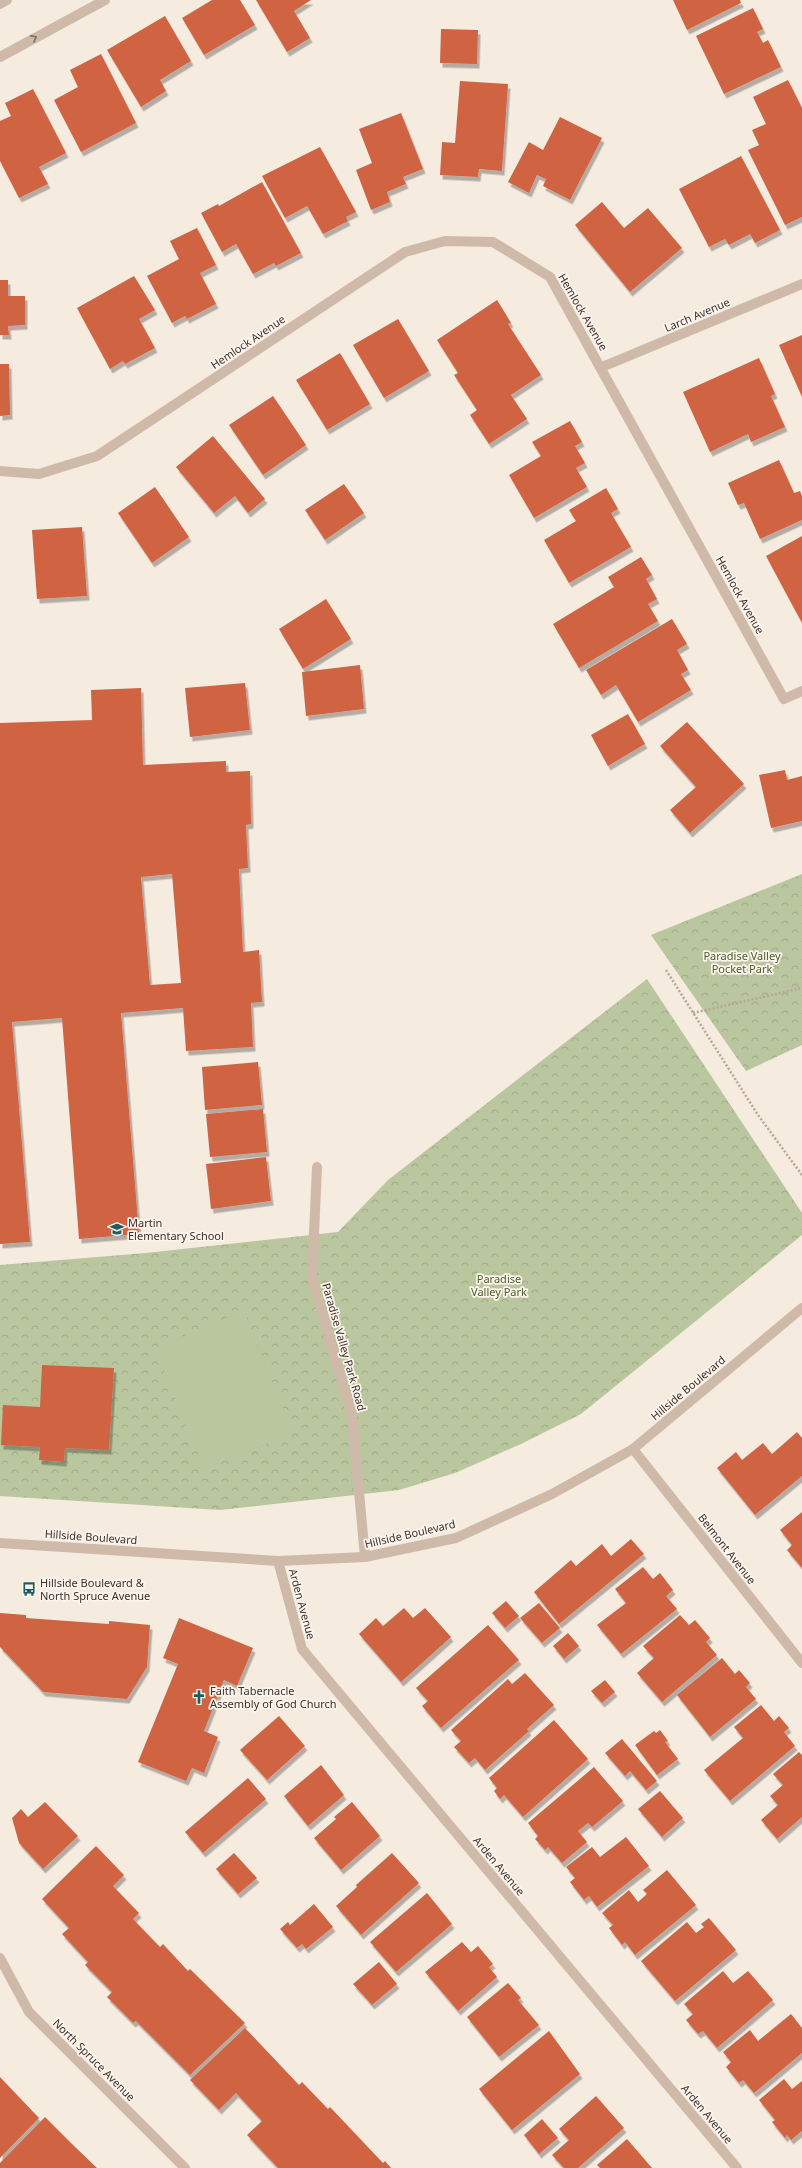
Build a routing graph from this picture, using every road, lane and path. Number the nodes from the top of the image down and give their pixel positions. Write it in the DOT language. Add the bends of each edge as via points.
graph roads {
  1 [pos="7,0"];
  2 [pos="105,0"];
  3 [pos="0,4"];
  4 [pos="0,56"];
  5 [pos="802,284"];
  6 [pos="602,367"];
  7 [pos="0,471"];
  8 [pos="802,691"];
  9 [pos="666,970"];
  10 [pos="802,988"];
  11 [pos="693,1013"];
  12 [pos="316,1167"];
  13 [pos="802,1175"];
  14 [pos="802,1308"];
  15 [pos="633,1449"];
  16 [pos="0,1543"];
  17 [pos="365,1558"];
  18 [pos="278,1561"];
  19 [pos="802,1663"];
  20 [pos="0,1958"];
  21 [pos="185,2168"];
  22 [pos="737,2168"];
  1 -- 3 [label="street"];
  4 -- 2 [label="street, one-way"];
  5 -- 6 [label="street, Larch Avenue"];
  6 -- 7 [label="street, Hemlock Avenue" via="550,277 493,242 445,241 405,252 97,456 39,474"];
  6 -- 8 [label="street, Hemlock Avenue" via="784,699"];
  9 -- 11 [label="path"];
  10 -- 11 [label="path"];
  11 -- 13 [label="path" via="758,1115"];
  12 -- 17 [label="street, Paradise Valley Park Road" via="312,1278 352,1416"];
  14 -- 15 [label="street, Hillside Boulevard"];
  15 -- 17 [label="street, Hillside Boulevard" via="552,1494 456,1538"];
  15 -- 19 [label="street, Belmont Avenue"];
  16 -- 18 [label="street, Hillside Boulevard"];
  17 -- 18 [label="street, Hillside Boulevard"];
  18 -- 22 [label="street, Arden Avenue" via="302,1649"];
  20 -- 21 [label="street, North Spruce Avenue" via="29,2012"];
}
